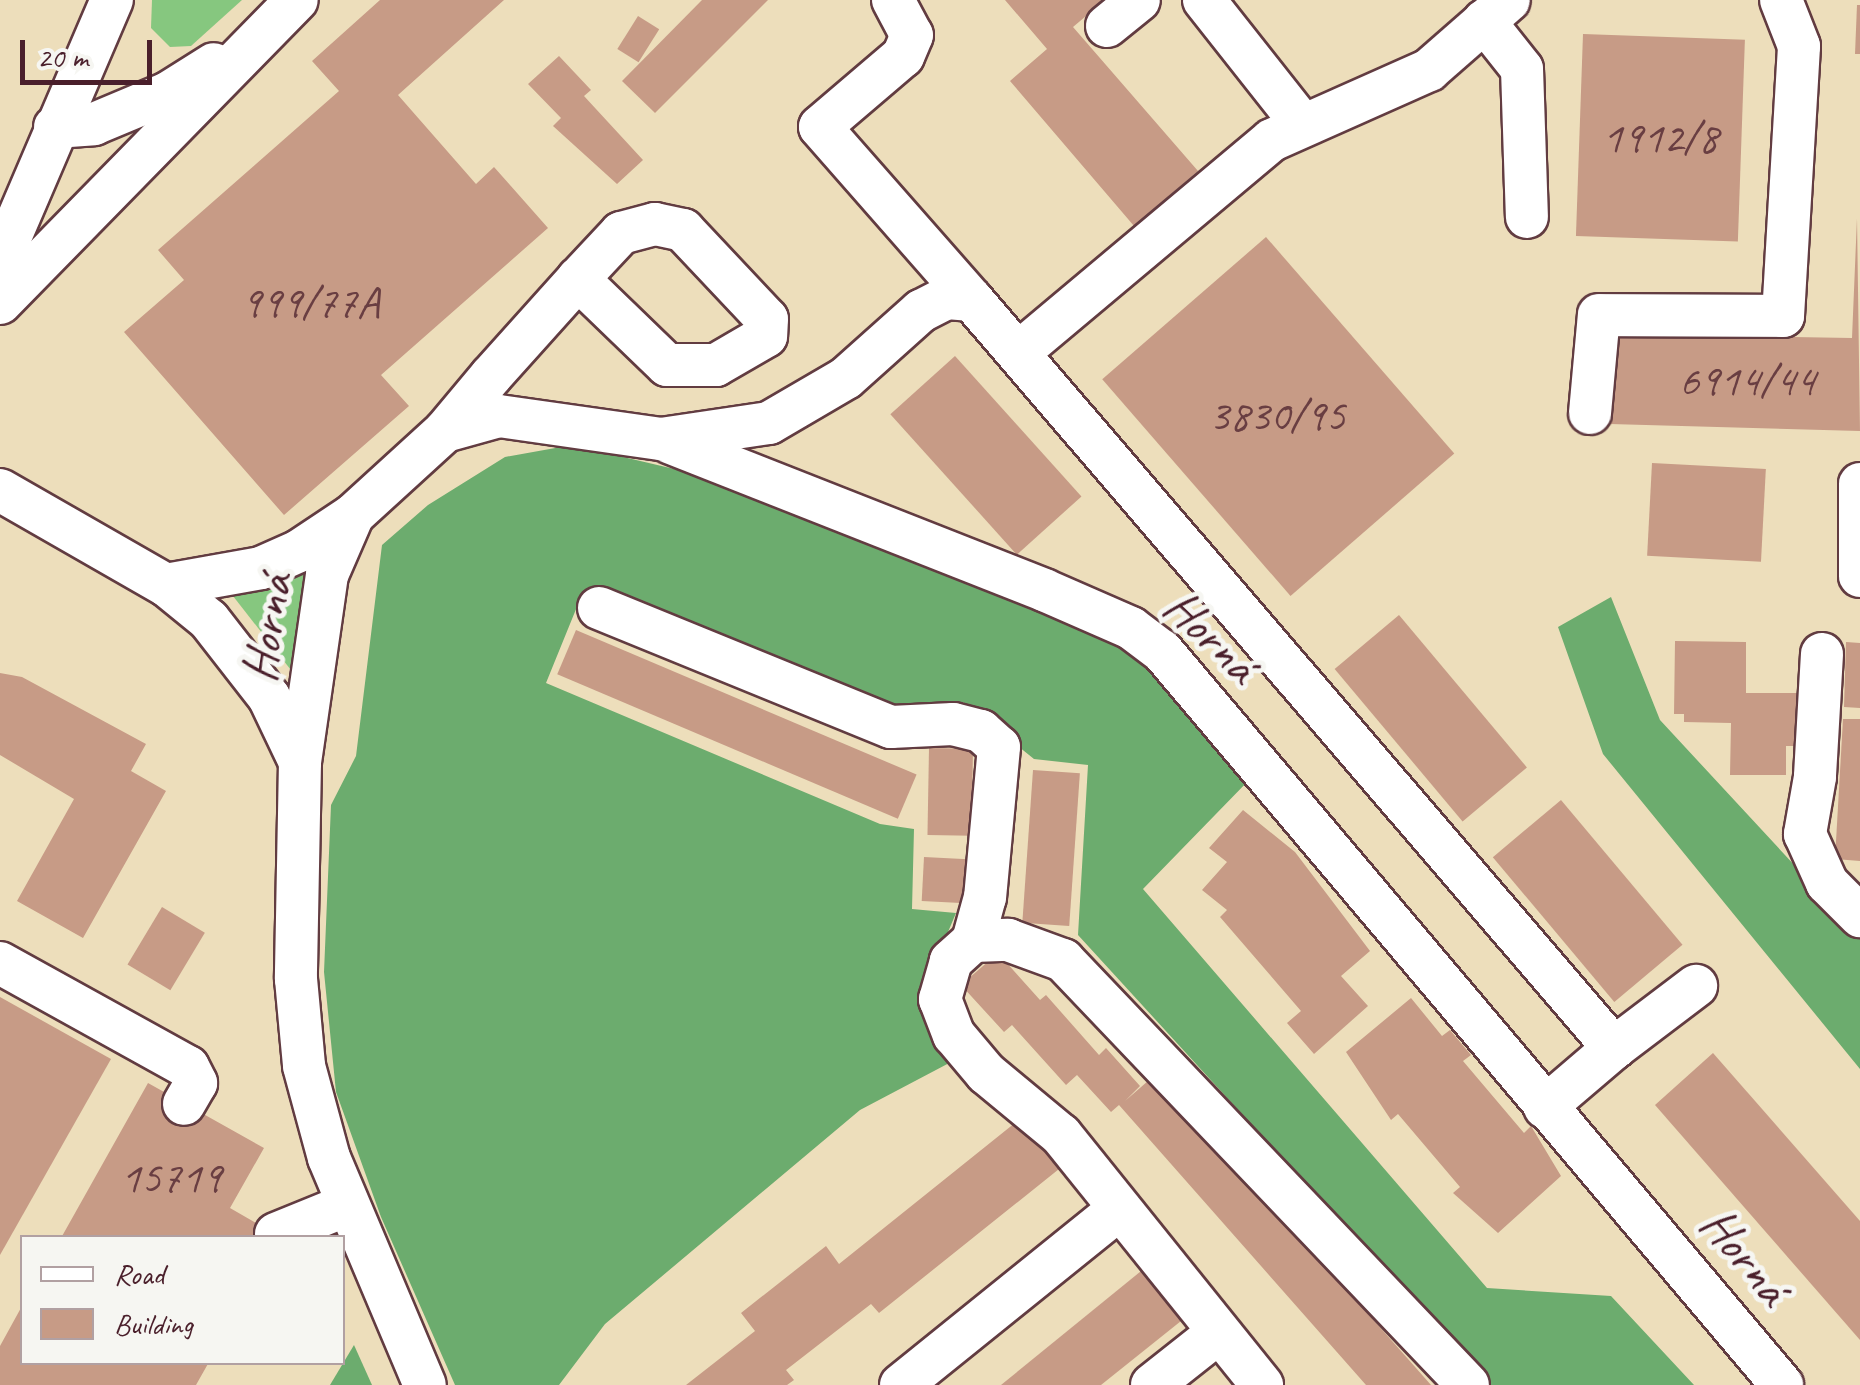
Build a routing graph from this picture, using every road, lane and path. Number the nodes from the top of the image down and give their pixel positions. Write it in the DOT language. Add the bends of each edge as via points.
graph roads {
  1 [pos="112,0"];
  2 [pos="894,0"];
  3 [pos="1204,0"];
  4 [pos="1781,0"];
  5 [pos="285,12"];
  6 [pos="1480,14"];
  7 [pos="1301,122"];
  8 [pos="55,128"];
  9 [pos="1527,217"];
  10 [pos="0,261"];
  11 [pos="578,279"];
  12 [pos="972,300"];
  13 [pos="0,303"];
  14 [pos="1018,353"];
  15 [pos="1590,413"];
  16 [pos="445,431"];
  17 [pos="661,440"];
  18 [pos="1860,484"];
  19 [pos="0,490"];
  20 [pos="353,514"];
  21 [pos="1860,576"];
  22 [pos="166,586"];
  23 [pos="598,608"];
  24 [pos="1822,654"];
  25 [pos="300,762"];
  26 [pos="1860,916"];
  27 [pos="973,940"];
  28 [pos="0,963"];
  29 [pos="1696,986"];
  30 [pos="1614,1048"];
  31 [pos="184,1104"];
  32 [pos="1546,1106"];
  33 [pos="347,1205"];
  34 [pos="1118,1210"];
  35 [pos="276,1234"];
  36 [pos="1218,1332"];
  37 [pos="424,1385"];
  38 [pos="901,1385"];
  39 [pos="1152,1385"];
  40 [pos="1262,1385"];
  41 [pos="1468,1385"];
  42 [pos="1782,1385"];
  1 -- 8 [label="street"];
  2 -- 12 [label="street" via="912,35 903,56 820,127"];
  3 -- 7 [label="street"];
  4 -- 15 [label="street" via="1799,46 1783,316 1599,314"];
  5 -- 8 [label="street" via="168,93 94,124"];
  5 -- 13 [label="street"];
  6 -- 7 [label="street" via="1399,86"];
  6 -- 9 [label="street" via="1522,69"];
  7 -- 14 [label="street"];
  8 -- 10 [label="street"];
  11 -- 16 [label="street"];
  12 -- 14 [label="street, Horná"];
  12 -- 17 [label="street, Horná" via="946,298 921,311 846,378 769,423"];
  14 -- 30 [label="street, Horná"];
  16 -- 17 [label="street, Horná" via="500,416"];
  16 -- 20 [label="street, Horná"];
  17 -- 32 [label="street, Horná" via="1044,590 1131,628 1162,651"];
  18 -- 21 [label="street"];
  19 -- 22 [label="street"];
  20 -- 22 [label="street, Horná" via="261,568"];
  20 -- 25 [label="street, Horná" via="327,575"];
  22 -- 25 [label="street" via="244,660"];
  23 -- 27 [label="street" via="891,727 953,724 990,739 999,747 1002,770"];
  24 -- 26 [label="street" via="1816,777 1805,834 1828,883"];
  25 -- 33 [label="street, Horná" via="296,980 304,1066"];
  27 -- 34 [label="street" via="951,962 940,999 954,1035 986,1073 1062,1135"];
  27 -- 41 [label="street" via="1008,940 1062,960"];
  28 -- 31 [label="street" via="188,1067 196,1083"];
  29 -- 30 [label="street"];
  30 -- 32 [label="street"];
  32 -- 42 [label="street, Horná"];
  33 -- 35 [label="street"];
  33 -- 37 [label="street, Horná"];
  34 -- 36 [label="street"];
  34 -- 38 [label="street"];
  36 -- 39 [label="street"];
  36 -- 40 [label="street"];
}
